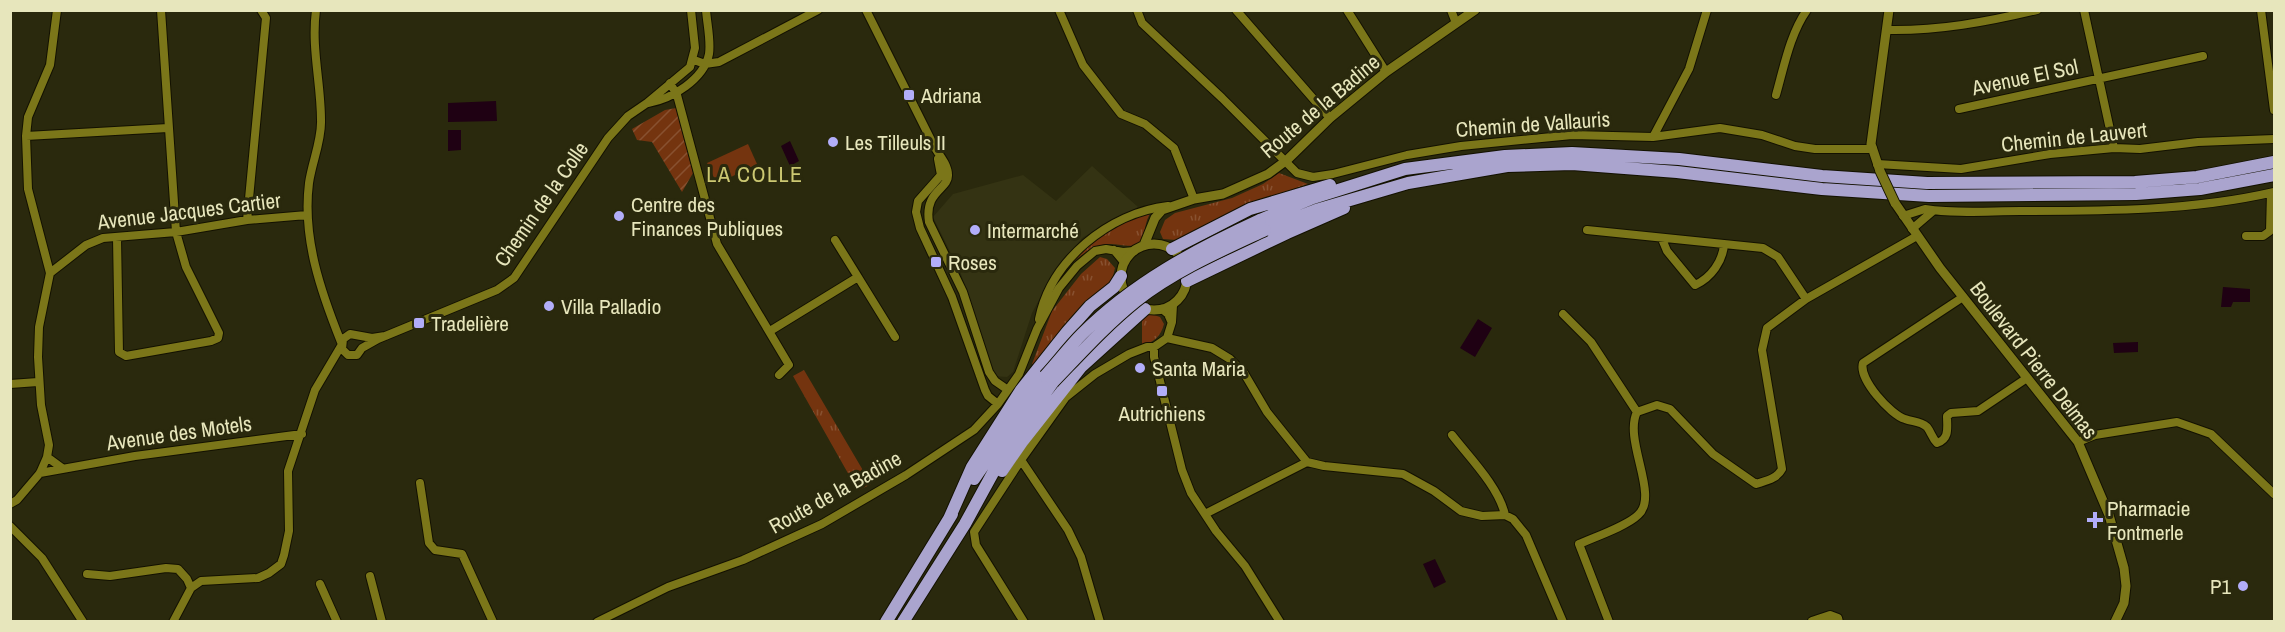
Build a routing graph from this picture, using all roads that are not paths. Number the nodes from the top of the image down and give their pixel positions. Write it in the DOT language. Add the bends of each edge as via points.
graph roads {
  1 [pos="57,10"];
  2 [pos="161,10"];
  3 [pos="261,10"];
  4 [pos="316,10"];
  5 [pos="691,10"];
  6 [pos="706,10"];
  7 [pos="818,10"];
  8 [pos="866,10"];
  9 [pos="1059,10"];
  10 [pos="1137,10"];
  11 [pos="1236,10"];
  12 [pos="1347,10"];
  13 [pos="1451,10"];
  14 [pos="1475,10"];
  15 [pos="1707,10"];
  16 [pos="1807,10"];
  17 [pos="1889,10"];
  18 [pos="2037,10"];
  19 [pos="2084,10"];
  20 [pos="2261,10"];
  21 [pos="1456,23"];
  22 [pos="1887,30"];
  23 [pos="2203,56"];
  24 [pos="694,60"];
  25 [pos="705,64"];
  26 [pos="1386,72"];
  27 [pos="2097,79"];
  28 [pos="670,83"];
  29 [pos="676,92"];
  30 [pos="1776,95"];
  31 [pos="647,103"];
  32 [pos="1959,109"];
  33 [pos="2274,110"];
  34 [pos="1330,118"];
  35 [pos="168,128"];
  36 [pos="27,136"];
  37 [pos="1653,136"];
  38 [pos="2274,139"];
  39 [pos="935,148"];
  40 [pos="2114,148"];
  41 [pos="1873,149"];
  42 [pos="1287,160"];
  43 [pos="2274,162"];
  44 [pos="1879,168"];
  45 [pos="1405,169"];
  46 [pos="2274,175"];
  47 [pos="1408,183"];
  48 [pos="2273,192"];
  49 [pos="1194,199"];
  50 [pos="1176,205"];
  51 [pos="1933,211"];
  52 [pos="307,215"];
  53 [pos="1903,216"];
  54 [pos="247,220"];
  55 [pos="2273,221"];
  56 [pos="1263,225"];
  57 [pos="1152,230"];
  58 [pos="1587,230"];
  59 [pos="176,232"];
  60 [pos="1915,233"];
  61 [pos="2246,236"];
  62 [pos="117,238"];
  63 [pos="1662,239"];
  64 [pos="835,240"];
  65 [pos="1157,244"];
  66 [pos="1724,244"];
  67 [pos="1144,245"];
  68 [pos="1173,249"];
  69 [pos="1114,250"];
  70 [pos="1134,250"];
  71 [pos="1124,262"];
  72 [pos="50,273"];
  73 [pos="1121,276"];
  74 [pos="858,277"];
  75 [pos="1187,281"];
  76 [pos="963,292"];
  77 [pos="952,297"];
  78 [pos="1963,297"];
  79 [pos="1806,299"];
  80 [pos="1173,304"];
  81 [pos="1145,309"];
  82 [pos="1162,309"];
  83 [pos="1563,314"];
  84 [pos="332,322"];
  85 [pos="1172,322"];
  86 [pos="1037,329"];
  87 [pos="770,332"];
  88 [pos="350,334"];
  89 [pos="359,337"];
  90 [pos="895,337"];
  91 [pos="1167,338"];
  92 [pos="373,340"];
  93 [pos="342,347"];
  94 [pos="1154,347"];
  95 [pos="363,348"];
  96 [pos="778,375"];
  97 [pos="2027,378"];
  98 [pos="1049,379"];
  99 [pos="38,382"];
  100 [pos="10,384"];
  101 [pos="1008,390"];
  102 [pos="998,404"];
  103 [pos="1637,412"];
  104 [pos="302,434"];
  105 [pos="1452,435"];
  106 [pos="2078,441"];
  107 [pos="47,457"];
  108 [pos="1021,460"];
  109 [pos="1307,462"];
  110 [pos="62,468"];
  111 [pos="40,473"];
  112 [pos="420,483"];
  113 [pos="2274,494"];
  114 [pos="10,504"];
  115 [pos="1205,514"];
  116 [pos="1505,514"];
  117 [pos="949,519"];
  118 [pos="965,524"];
  119 [pos="10,526"];
  120 [pos="87,574"];
  121 [pos="370,576"];
  122 [pos="320,584"];
  123 [pos="191,588"];
  124 [pos="83,621"];
  125 [pos="173,621"];
  126 [pos="337,621"];
  127 [pos="382,621"];
  128 [pos="493,621"];
  129 [pos="597,621"];
  130 [pos="886,621"];
  131 [pos="903,621"];
  132 [pos="1024,621"];
  133 [pos="1100,621"];
  134 [pos="1280,621"];
  135 [pos="1563,621"];
  136 [pos="1609,621"];
  137 [pos="1812,621"];
  138 [pos="1839,621"];
  139 [pos="2115,621"];
  1 -- 36 [label="street" via="50,65 28,117"];
  2 -- 35 [label="street"];
  3 -- 54 [label="street" via="266,18"];
  4 -- 52 [label="street" via="313,40 322,122 309,182"];
  5 -- 24 [label="street"];
  6 -- 25 [label="street" via="710,50"];
  7 -- 25 [label="street" via="719,62"];
  8 -- 39 [label="street"];
  9 -- 49 [label="street" via="1083,65 1121,114 1145,124 1174,148"];
  10 -- 42 [label="street, Chemin de Vallauris" via="1142,23"];
  11 -- 34 [label="street"];
  12 -- 26 [label="street"];
  13 -- 21 [label="street"];
  14 -- 21 [label="street, Route de la Badine"];
  15 -- 37 [label="street" via="1689,69"];
  16 -- 30 [label="street" via="1789,50"];
  17 -- 22 [label="street, Boulevard Pierre Delmas"];
  18 -- 22 [label="street" via="1945,28"];
  19 -- 27 [label="street, Avenue El Sol"];
  20 -- 33 [label="street"];
  21 -- 26 [label="street, Route de la Badine"];
  22 -- 41 [label="street, Boulevard Pierre Delmas"];
  23 -- 27 [label="street, Avenue El Sol"];
  24 -- 25 [label="street"];
  24 -- 28 [label="street, Chemin de la Colle"];
  25 -- 29 [label="street, Chemin de la Colle" via="697,76"];
  26 -- 34 [label="street, Route de la Badine"];
  27 -- 32 [label="street, Avenue El Sol"];
  27 -- 40 [label="street, Avenue El Sol"];
  28 -- 29 [label="street"];
  28 -- 31 [label="street, Chemin de la Colle"];
  29 -- 31 [label="street, Chemin de la Colle"];
  29 -- 87 [label="street" via="717,244"];
  31 -- 92 [label="street, Chemin de la Colle" via="628,116 608,138 514,278 497,290"];
  34 -- 42 [label="street, Route de la Badine"];
  35 -- 36 [label="street"];
  35 -- 59 [label="street"];
  36 -- 72 [label="street" via="28,189"];
  37 -- 41 [label="street" via="1720,128 1815,149"];
  37 -- 42 [label="street, Chemin de Vallauris" via="1572,135 1461,146 1313,177 1298,173"];
  38 -- 40 [label="street, Chemin de Lauvert"];
  39 -- 76 [label="street" via="945,164 948,180 931,197 927,212"];
  39 -- 77 [label="street" via="941,175 918,201 916,212"];
  40 -- 44 [label="street, Chemin de Lauvert" via="1960,169"];
  41 -- 44 [label="street, Boulevard Pierre Delmas"];
  42 -- 49 [label="street, Route de la Badine" via="1249,184"];
  43 -- 45 [label="highway" via="2197,177 2071,183 1927,183 1822,176 1679,159 1572,153 1505,156"];
  44 -- 53 [label="street, Boulevard Pierre Delmas, bridge"];
  45 -- 56 [label="highway" via="1313,198"];
  45 -- 68 [label="highway" via="1250,209"];
  46 -- 47 [label="highway" via="2200,189 2072,196 1929,196 1572,164 1507,166"];
  47 -- 56 [label="highway"];
  47 -- 75 [label="highway" via="1287,233"];
  48 -- 51 [label="street" via="2145,209"];
  48 -- 55 [label="street"];
  49 -- 50 [label="street, Route de la Badine"];
  50 -- 57 [label="street, Route de la Badine" via="1162,210"];
  50 -- 86 [label="street, Route de la Badine" via="1148,209 1116,222 1076,251 1046,293"];
  51 -- 53 [label="street"];
  51 -- 60 [label="street"];
  52 -- 54 [label="street, Avenue Jacques Cartier"];
  52 -- 84 [label="street" via="315,264"];
  53 -- 60 [label="street, Boulevard Pierre Delmas"];
  54 -- 59 [label="street, Avenue Jacques Cartier"];
  55 -- 61 [label="street" via="2270,231 2263,236"];
  56 -- 98 [label="highway, bridge" via="1137,300"];
  57 -- 65 [label="street"];
  57 -- 67 [label="street, Route de la Badine"];
  58 -- 63 [label="street"];
  59 -- 62 [label="street, Avenue Jacques Cartier"];
  59 -- 62 [label="street" via="186,267 218,338 126,356 119,352"];
  60 -- 78 [label="street, Boulevard Pierre Delmas"];
  60 -- 79 [label="street"];
  62 -- 72 [label="street, Avenue Jacques Cartier" via="94,240"];
  63 -- 66 [label="street"];
  63 -- 66 [label="street" via="1695,285 1705,281 1723,257"];
  64 -- 74 [label="street"];
  65 -- 67 [label="street"];
  65 -- 68 [label="street"];
  66 -- 79 [label="street" via="1763,248 1778,257"];
  67 -- 70 [label="street"];
  68 -- 75 [label="street" via="1184,263"];
  69 -- 70 [label="street, Route de la Badine"];
  69 -- 71 [label="street"];
  69 -- 86 [label="street, Route de la Badine" via="1095,251 1077,266 1059,288"];
  70 -- 71 [label="street"];
  71 -- 73 [label="street"];
  72 -- 99 [label="street" via="39,327"];
  73 -- 81 [label="street" via="1127,297"];
  73 -- 117 [label="highway" via="1067,332 1021,390 978,457"];
  74 -- 87 [label="street"];
  74 -- 90 [label="street"];
  75 -- 80 [label="street"];
  76 -- 77 [label="street"];
  76 -- 101 [label="street" via="989,372"];
  77 -- 102 [label="street" via="985,390"];
  78 -- 97 [label="street, Boulevard Pierre Delmas"];
  78 -- 97 [label="street" via="1863,363 1862,375 1870,389 1905,419 1929,429 1931,436 1941,442 1947,434 1947,416 1978,411"];
  79 -- 103 [label="street" via="1767,328 1762,340 1780,473 1755,484 1713,454 1670,409 1658,405"];
  80 -- 82 [label="street"];
  80 -- 85 [label="street"];
  81 -- 82 [label="street"];
  81 -- 118 [label="highway" via="1081,367"];
  82 -- 85 [label="street"];
  83 -- 103 [label="street" via="1591,342"];
  84 -- 88 [label="street"];
  84 -- 93 [label="street"];
  85 -- 91 [label="street"];
  86 -- 101 [label="street, Route de la Badine" via="1020,374"];
  87 -- 96 [label="street" via="789,365"];
  88 -- 89 [label="street"];
  88 -- 93 [label="street"];
  89 -- 92 [label="street, Chemin de la Colle"];
  89 -- 95 [label="street"];
  91 -- 94 [label="street"];
  91 -- 109 [label="street" via="1212,348 1230,358"];
  92 -- 95 [label="street, Chemin de la Colle"];
  93 -- 95 [label="street" via="357,355"];
  93 -- 104 [label="street" via="315,390"];
  94 -- 108 [label="street" via="1129,354 1066,397"];
  94 -- 115 [label="street" via="1182,470 1191,494"];
  97 -- 106 [label="street, Boulevard Pierre Delmas"];
  98 -- 117 [label="highway" via="996,445"];
  98 -- 118 [label="highway"];
  99 -- 100 [label="street"];
  99 -- 107 [label="street" via="49,445"];
  101 -- 102 [label="street, Route de la Badine"];
  102 -- 129 [label="street, Route de la Badine" via="974,430 822,524 752,556 668,587"];
  103 -- 136 [label="street" via="1633,432 1645,508 1637,517 1579,544"];
  104 -- 110 [label="street, Avenue des Motels"];
  104 -- 123 [label="street" via="287,481 289,531 281,564 258,578 201,581"];
  105 -- 116 [label="street" via="1491,486"];
  106 -- 113 [label="street" via="2177,422 2211,434"];
  106 -- 139 [label="street, Boulevard Pierre Delmas" via="2109,515 2124,568 2124,603"];
  107 -- 110 [label="street"];
  107 -- 111 [label="street"];
  108 -- 132 [label="street" via="974,532 976,545"];
  108 -- 133 [label="street" via="1068,530 1081,557"];
  109 -- 115 [label="street"];
  109 -- 116 [label="street" via="1403,474 1461,511 1482,516"];
  110 -- 111 [label="street, Avenue des Motels"];
  111 -- 114 [label="street"];
  112 -- 128 [label="street" via="429,543 435,550 462,554"];
  115 -- 134 [label="street"];
  116 -- 135 [label="street" via="1526,535"];
  117 -- 130 [label="highway"];
  118 -- 131 [label="highway"];
  119 -- 124 [label="street" via="42,558"];
  120 -- 123 [label="street" via="110,576 178,569"];
  121 -- 127 [label="street"];
  122 -- 126 [label="street"];
  123 -- 125 [label="street"];
  137 -- 138 [label="street" via="1830,615"];
}
